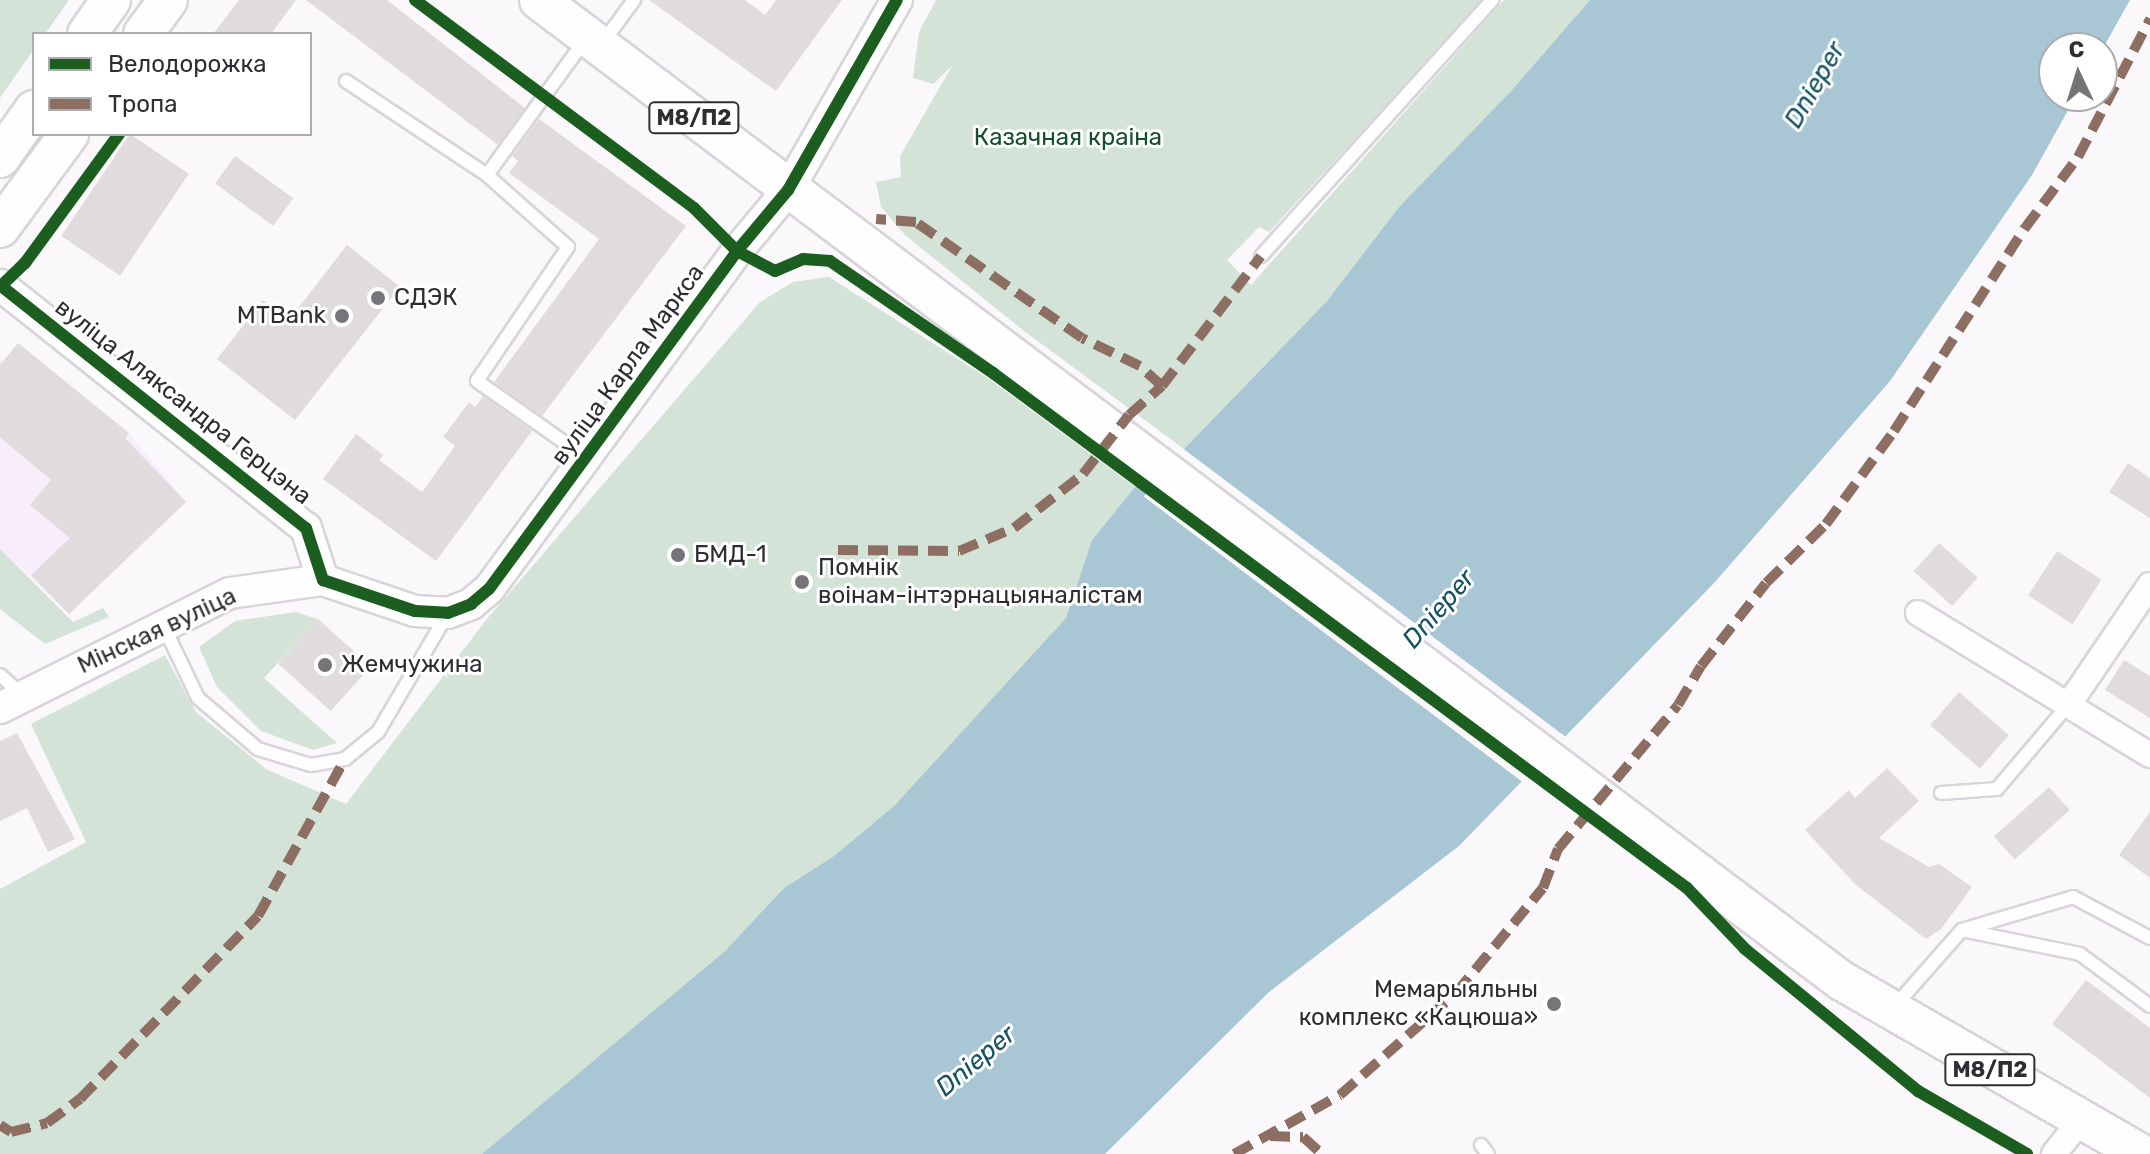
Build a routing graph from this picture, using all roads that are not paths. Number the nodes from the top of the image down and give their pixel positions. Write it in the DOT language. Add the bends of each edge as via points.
graph roads {
  1 [pos="111,0"];
  2 [pos="168,0"];
  3 [pos="539,0"];
  4 [pos="634,0"];
  5 [pos="897,0"];
  6 [pos="1492,0"];
  7 [pos="88,32"];
  8 [pos="144,32"];
  9 [pos="594,42"];
  10 [pos="346,81"];
  11 [pos="32,113"];
  12 [pos="68,136"];
  13 [pos="0,158"];
  14 [pos="487,175"];
  15 [pos="788,190"];
  16 [pos="0,228"];
  17 [pos="1261,256"];
  18 [pos="0,285"];
  19 [pos="588,459"];
  20 [pos="323,580"];
  21 [pos="2150,585"];
  22 [pos="448,613"];
  23 [pos="1918,613"];
  24 [pos="163,624"];
  25 [pos="0,675"];
  26 [pos="12,702"];
  27 [pos="2069,704"];
  28 [pos="2150,755"];
  29 [pos="1941,793"];
  30 [pos="1962,930"];
  31 [pos="2150,938"];
  32 [pos="2150,1006"];
  33 [pos="1889,1013"];
  34 [pos="2080,1121"];
  35 [pos="2054,1154"];
  36 [pos="2142,1154"];
  1 -- 7 [label="main road"];
  2 -- 8 [label="main road"];
  3 -- 9 [label="main road, М8/П2"];
  4 -- 9 [label="lane"];
  5 -- 15 [label="street, вуліца Карла Маркса"];
  6 -- 17 [label="lane"];
  9 -- 14 [label="lane"];
  9 -- 15 [label="main road, М8/П2"];
  10 -- 14 [label="lane"];
  11 -- 13 [label="main road"];
  12 -- 16 [label="main road"];
  14 -- 19 [label="lane" via="568,247 477,381"];
  15 -- 19 [label="street, вуліца Карла Маркса" via="737,251"];
  15 -- 33 [label="main road, М8/П2"];
  18 -- 20 [label="street, вуліца Аляксандра Герцэна" via="306,528"];
  19 -- 22 [label="street, вуліца Карла Маркса" via="489,589"];
  20 -- 22 [label="street" via="415,611"];
  20 -- 24 [label="street, Мінская вуліца" via="230,593"];
  21 -- 27 [label="street"];
  22 -- 24 [label="lane" via="378,732 345,759 311,765 258,749 198,698"];
  23 -- 27 [label="street"];
  24 -- 26 [label="street, Мінская вуліца"];
  25 -- 26 [label="lane"];
  27 -- 28 [label="street"];
  27 -- 29 [label="lane" via="1997,789"];
  30 -- 31 [label="lane" via="2073,897"];
  30 -- 32 [label="lane" via="2080,954"];
  30 -- 33 [label="lane"];
  33 -- 34 [label="main road, М8/П2"];
  34 -- 35 [label="street"];
  34 -- 36 [label="main road, М8/П2"];
}
